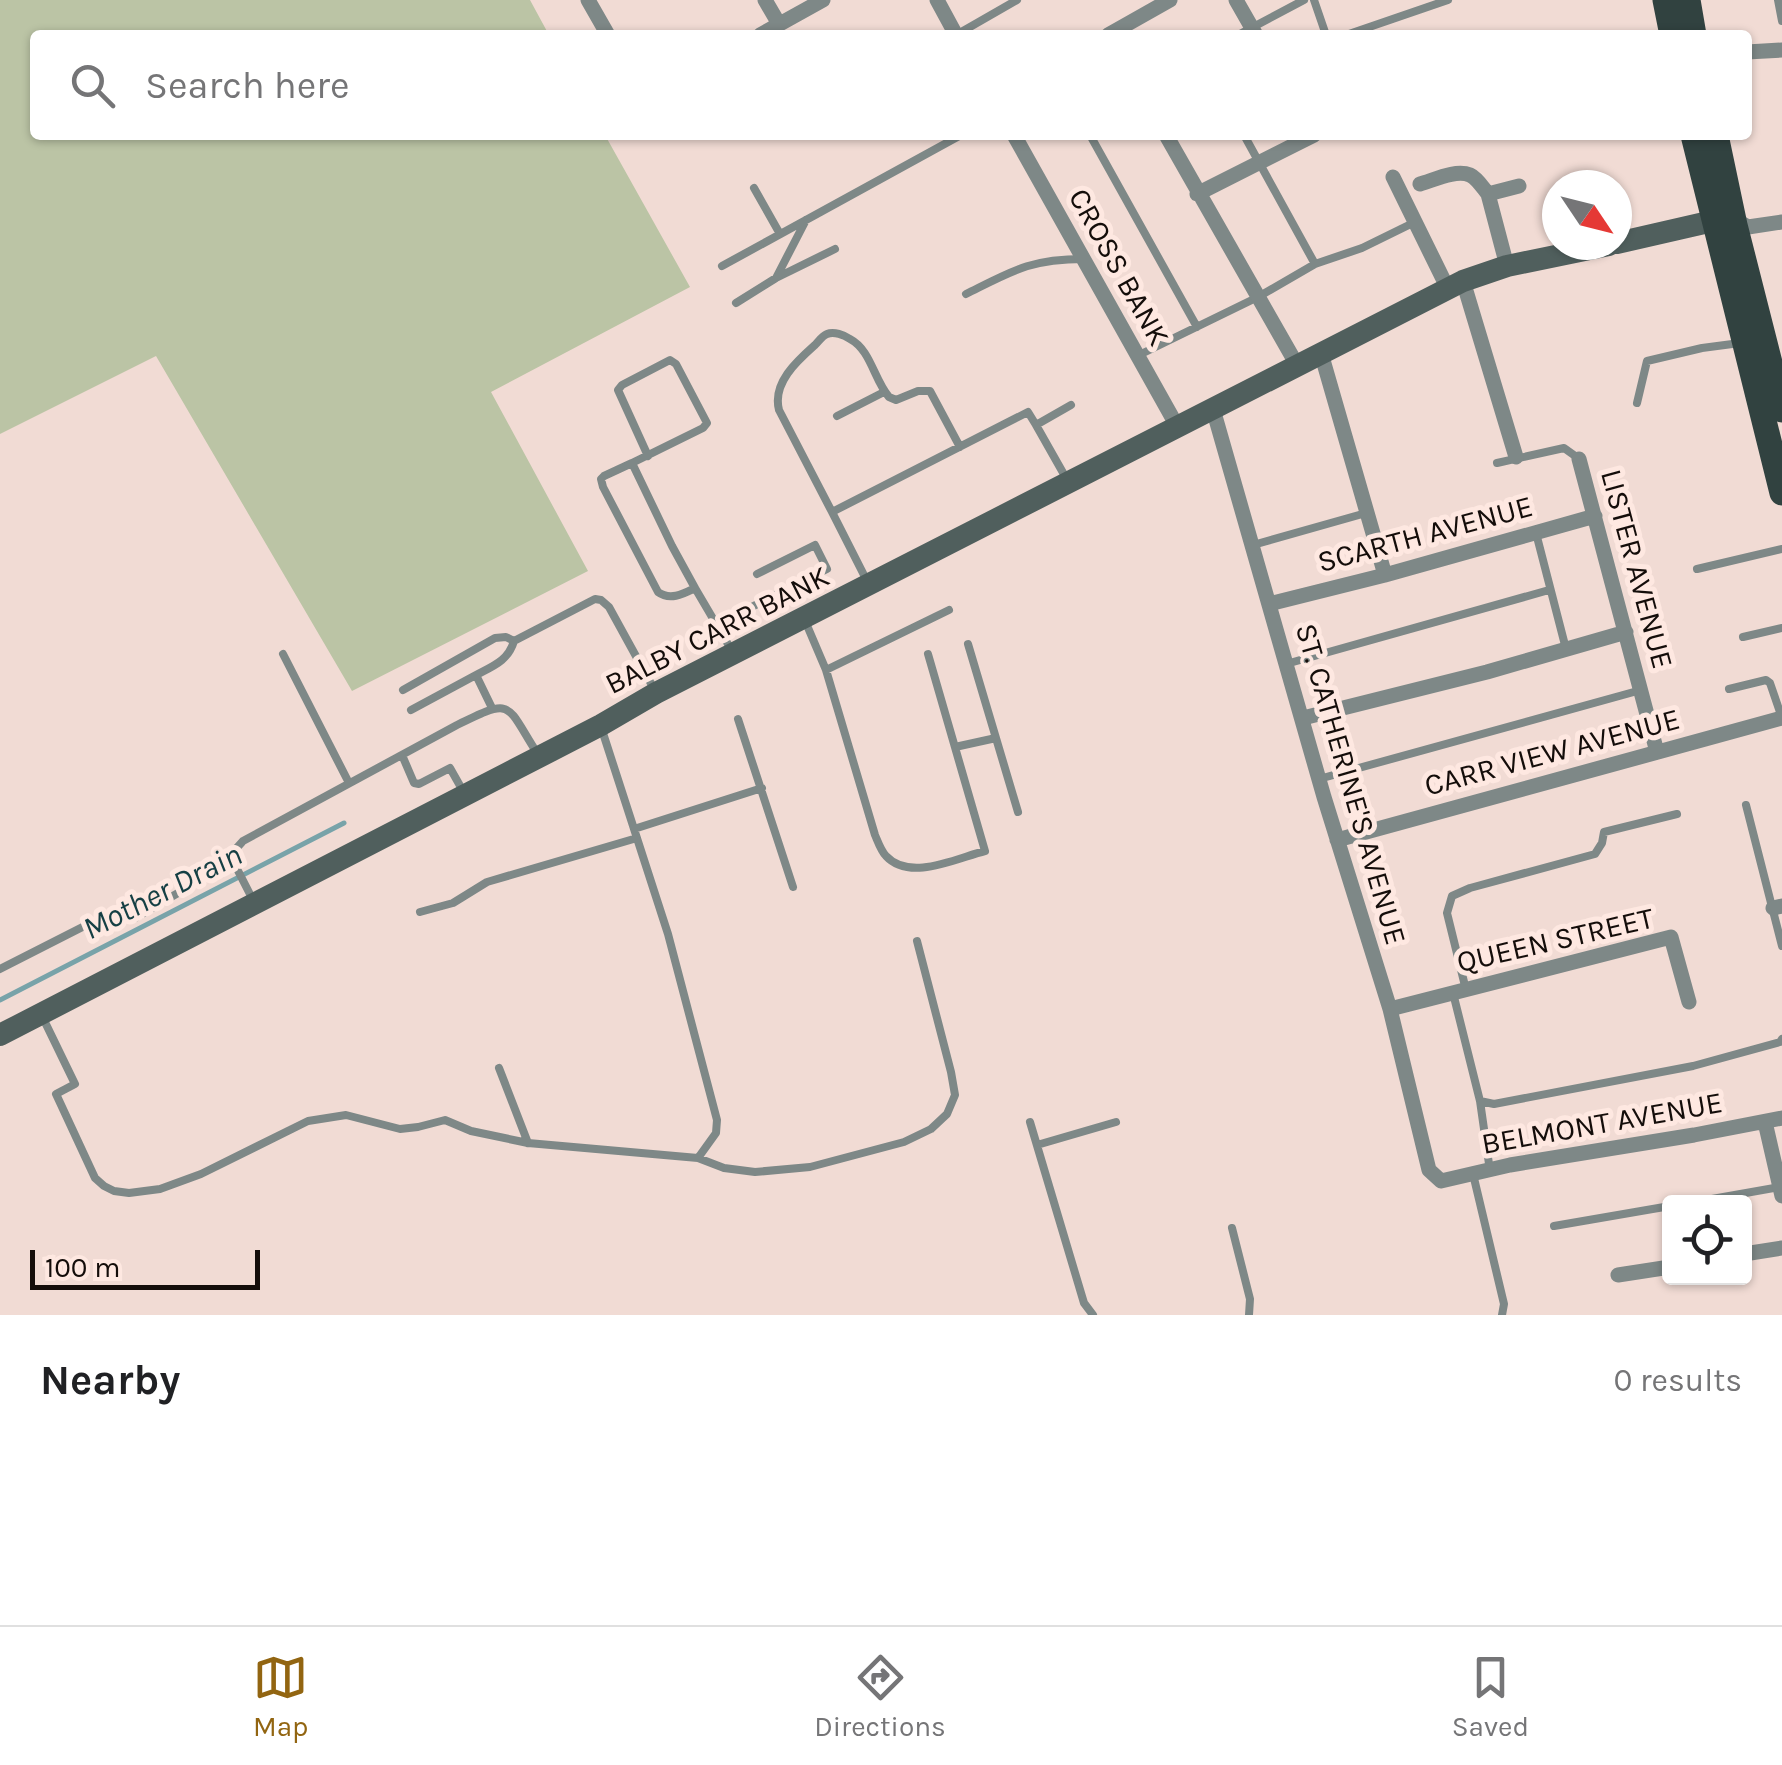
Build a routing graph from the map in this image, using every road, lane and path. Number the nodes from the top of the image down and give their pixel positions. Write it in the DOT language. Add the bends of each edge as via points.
graph roads {
  1 [pos="588,0"];
  2 [pos="764,0"];
  3 [pos="823,0"];
  4 [pos="937,0"];
  5 [pos="1017,0"];
  6 [pos="1170,0"];
  7 [pos="1236,0"];
  8 [pos="1304,0"];
  9 [pos="1314,0"];
  10 [pos="1448,0"];
  11 [pos="1664,0"];
  12 [pos="1688,0"];
  13 [pos="1778,0"];
  14 [pos="1782,22"];
  15 [pos="779,24"];
  16 [pos="605,30"];
  17 [pos="769,30"];
  18 [pos="953,30"];
  19 [pos="965,30"];
  20 [pos="1117,30"];
  21 [pos="1248,30"];
  22 [pos="1252,30"];
  23 [pos="1324,30"];
  24 [pos="1361,30"];
  25 [pos="1671,30"];
  26 [pos="1693,30"];
  27 [pos="1782,50"];
  28 [pos="1752,52"];
  29 [pos="952,140"];
  30 [pos="1017,140"];
  31 [pos="1093,140"];
  32 [pos="1169,140"];
  33 [pos="1247,140"];
  34 [pos="1304,140"];
  35 [pos="1696,140"];
  36 [pos="1717,140"];
  37 [pos="1259,162"];
  38 [pos="1393,177"];
  39 [pos="1420,184"];
  40 [pos="1519,186"];
  41 [pos="754,188"];
  42 [pos="1198,194"];
  43 [pos="1488,194"];
  44 [pos="806,220"];
  45 [pos="1415,222"];
  46 [pos="1778,223"];
  47 [pos="1728,225"];
  48 [pos="780,234"];
  49 [pos="1632,241"];
  50 [pos="835,249"];
  51 [pos="1084,259"];
  52 [pos="1542,259"];
  53 [pos="1316,264"];
  54 [pos="722,266"];
  55 [pos="1507,266"];
  56 [pos="776,278"];
  57 [pos="1456,285"];
  58 [pos="966,294"];
  59 [pos="1258,297"];
  60 [pos="736,302"];
  61 [pos="1197,326"];
  62 [pos="1744,342"];
  63 [pos="1321,353"];
  64 [pos="1138,356"];
  65 [pos="1298,365"];
  66 [pos="1777,368"];
  67 [pos="884,392"];
  68 [pos="1637,403"];
  69 [pos="1071,405"];
  70 [pos="1212,409"];
  71 [pos="1782,410"];
  72 [pos="837,416"];
  73 [pos="1036,425"];
  74 [pos="1177,426"];
  75 [pos="960,447"];
  76 [pos="648,456"];
  77 [pos="1516,458"];
  78 [pos="1579,459"];
  79 [pos="632,463"];
  80 [pos="1498,463"];
  81 [pos="1068,482"];
  82 [pos="1782,492"];
  83 [pos="832,512"];
  84 [pos="1366,513"];
  85 [pos="1595,516"];
  86 [pos="1536,532"];
  87 [pos="1253,544"];
  88 [pos="1782,549"];
  89 [pos="1697,570"];
  90 [pos="757,574"];
  91 [pos="1385,575"];
  92 [pos="869,585"];
  93 [pos="695,588"];
  94 [pos="1549,590"];
  95 [pos="1269,604"];
  96 [pos="950,610"];
  97 [pos="804,618"];
  98 [pos="716,624"];
  99 [pos="1782,628"];
  100 [pos="1626,632"];
  101 [pos="1743,637"];
  102 [pos="514,641"];
  103 [pos="968,644"];
  104 [pos="1566,650"];
  105 [pos="282,654"];
  106 [pos="928,654"];
  107 [pos="734,655"];
  108 [pos="1286,664"];
  109 [pos="826,670"];
  110 [pos="476,675"];
  111 [pos="1729,688"];
  112 [pos="403,690"];
  113 [pos="1641,690"];
  114 [pos="656,693"];
  115 [pos="492,708"];
  116 [pos="411,710"];
  117 [pos="1303,718"];
  118 [pos="1782,718"];
  119 [pos="738,719"];
  120 [pos="600,725"];
  121 [pos="996,738"];
  122 [pos="955,747"];
  123 [pos="1657,752"];
  124 [pos="402,754"];
  125 [pos="539,756"];
  126 [pos="1319,780"];
  127 [pos="349,783"];
  128 [pos="762,788"];
  129 [pos="464,795"];
  130 [pos="1746,805"];
  131 [pos="1018,812"];
  132 [pos="1677,814"];
  133 [pos="635,833"];
  134 [pos="1337,840"];
  135 [pos="235,864"];
  136 [pos="793,887"];
  137 [pos="250,895"];
  138 [pos="1777,907"];
  139 [pos="420,912"];
  140 [pos="917,941"];
  141 [pos="1782,946"];
  142 [pos="0,969"];
  143 [pos="1460,991"];
  144 [pos="1689,1002"];
  145 [pos="1390,1009"];
  146 [pos="40,1014"];
  147 [pos="0,1035"];
  148 [pos="1782,1039"];
  149 [pos="499,1068"];
  150 [pos="1480,1102"];
  151 [pos="1782,1118"];
  152 [pos="1030,1122"];
  153 [pos="1116,1122"];
  154 [pos="1764,1122"];
  155 [pos="528,1143"];
  156 [pos="1037,1145"];
  157 [pos="698,1158"];
  158 [pos="1490,1171"];
  159 [pos="1473,1174"];
  160 [pos="1433,1176"];
  161 [pos="1781,1191"];
  162 [pos="1750,1195"];
  163 [pos="1662,1207"];
  164 [pos="1554,1226"];
  165 [pos="1232,1228"];
  166 [pos="1782,1248"];
  167 [pos="1752,1253"];
  168 [pos="1662,1267"];
  169 [pos="1618,1275"];
  170 [pos="1094,1315"];
  171 [pos="1249,1315"];
  172 [pos="1502,1315"];
  1 -- 16 [label="street"];
  2 -- 15 [label="street"];
  3 -- 15 [label="street"];
  4 -- 18 [label="street"];
  5 -- 19 [label="lane"];
  6 -- 20 [label="street"];
  7 -- 21 [label="street"];
  8 -- 22 [label="lane"];
  9 -- 23 [label="lane"];
  10 -- 24 [label="lane"];
  11 -- 25 [label="main road"];
  12 -- 26 [label="main road"];
  13 -- 14 [label="lane"];
  15 -- 17 [label="street"];
  27 -- 28 [label="street"];
  29 -- 44 [label="lane"];
  30 -- 51 [label="street, CROSS BANK"];
  31 -- 61 [label="lane"];
  32 -- 42 [label="street"];
  33 -- 37 [label="lane"];
  34 -- 37 [label="street"];
  35 -- 47 [label="main road"];
  36 -- 47 [label="main road"];
  37 -- 42 [label="street"];
  37 -- 53 [label="lane"];
  38 -- 45 [label="street"];
  39 -- 43 [label="street" via="1466,174"];
  40 -- 43 [label="street"];
  41 -- 48 [label="lane"];
  42 -- 59 [label="street"];
  43 -- 55 [label="street"];
  44 -- 48 [label="lane"];
  44 -- 56 [label="lane"];
  45 -- 53 [label="lane"];
  45 -- 57 [label="street"];
  46 -- 47 [label="street"];
  47 -- 49 [label="street"];
  47 -- 62 [label="main road"];
  47 -- 66 [label="main road"];
  48 -- 54 [label="lane"];
  50 -- 56 [label="lane"];
  51 -- 58 [label="lane" via="1022,266"];
  51 -- 64 [label="street, CROSS BANK"];
  52 -- 55 [label="street, BALBY CARR BANK"];
  53 -- 59 [label="lane"];
  55 -- 57 [label="street, BALBY CARR BANK"];
  56 -- 60 [label="lane"];
  57 -- 63 [label="street, BALBY CARR BANK"];
  57 -- 77 [label="street"];
  59 -- 61 [label="lane"];
  59 -- 65 [label="street"];
  61 -- 64 [label="lane"];
  62 -- 68 [label="lane" via="1646,361"];
  62 -- 82 [label="main road"];
  63 -- 65 [label="street, BALBY CARR BANK"];
  63 -- 84 [label="street"];
  64 -- 74 [label="street, CROSS BANK"];
  65 -- 70 [label="street, BALBY CARR BANK"];
  66 -- 71 [label="main road"];
  67 -- 72 [label="lane"];
  67 -- 75 [label="lane" via="896,400 930,391"];
  67 -- 83 [label="lane" via="858,344 838,334 828,334 799,359 781,385 779,410"];
  69 -- 73 [label="lane"];
  70 -- 74 [label="street, BALBY CARR BANK"];
  70 -- 87 [label="street, ST. CATHERINE'S AVENUE"];
  73 -- 75 [label="lane" via="1028,412"];
  73 -- 81 [label="lane"];
  74 -- 81 [label="street, BALBY CARR BANK"];
  75 -- 83 [label="lane"];
  76 -- 76 [label="lane" via="707,423 670,360 618,390"];
  76 -- 79 [label="lane"];
  77 -- 78 [label="lane" via="1564,448"];
  77 -- 80 [label="lane"];
  78 -- 85 [label="street, LISTER AVENUE"];
  79 -- 93 [label="lane"];
  79 -- 93 [label="lane" via="604,476 603,487 658,592 672,597"];
  81 -- 92 [label="street, BALBY CARR BANK"];
  83 -- 92 [label="lane"];
  84 -- 87 [label="lane"];
  84 -- 91 [label="street"];
  85 -- 86 [label="street, SCARTH AVENUE"];
  85 -- 100 [label="street, LISTER AVENUE"];
  86 -- 91 [label="street, SCARTH AVENUE"];
  86 -- 94 [label="lane"];
  87 -- 95 [label="street, ST. CATHERINE'S AVENUE"];
  88 -- 89 [label="lane"];
  90 -- 98 [label="lane" via="814,545 827,568"];
  91 -- 95 [label="street, SCARTH AVENUE"];
  92 -- 97 [label="street, BALBY CARR BANK"];
  93 -- 98 [label="lane"];
  94 -- 104 [label="lane"];
  94 -- 108 [label="lane"];
  95 -- 108 [label="street, ST. CATHERINE'S AVENUE"];
  96 -- 109 [label="lane"];
  97 -- 107 [label="street, BALBY CARR BANK"];
  97 -- 109 [label="lane"];
  98 -- 107 [label="lane"];
  99 -- 101 [label="lane"];
  100 -- 104 [label="street"];
  100 -- 113 [label="street, LISTER AVENUE"];
  102 -- 110 [label="lane" via="503,660"];
  102 -- 112 [label="lane" via="495,638"];
  102 -- 114 [label="lane" via="601,600"];
  103 -- 121 [label="lane"];
  104 -- 117 [label="street"];
  105 -- 127 [label="lane"];
  106 -- 122 [label="lane"];
  107 -- 114 [label="street, BALBY CARR BANK"];
  108 -- 117 [label="street, ST. CATHERINE'S AVENUE"];
  109 -- 122 [label="lane" via="875,835 895,864 922,868 985,851"];
  110 -- 115 [label="lane"];
  110 -- 116 [label="lane"];
  111 -- 118 [label="lane" via="1766,680"];
  113 -- 123 [label="street, LISTER AVENUE"];
  113 -- 126 [label="lane"];
  114 -- 120 [label="street, BALBY CARR BANK"];
  115 -- 124 [label="lane"];
  115 -- 125 [label="lane" via="511,712"];
  117 -- 126 [label="street, ST. CATHERINE'S AVENUE"];
  118 -- 123 [label="street, CARR VIEW AVENUE"];
  119 -- 128 [label="lane"];
  120 -- 125 [label="street, BALBY CARR BANK"];
  120 -- 133 [label="lane"];
  121 -- 122 [label="lane"];
  121 -- 131 [label="lane"];
  123 -- 134 [label="street, CARR VIEW AVENUE"];
  124 -- 127 [label="lane"];
  124 -- 129 [label="lane" via="414,782 450,768"];
  125 -- 129 [label="street, BALBY CARR BANK"];
  126 -- 134 [label="street, ST. CATHERINE'S AVENUE"];
  127 -- 135 [label="lane" via="243,841 234,851"];
  128 -- 133 [label="lane"];
  128 -- 136 [label="lane"];
  129 -- 137 [label="street, BALBY CARR BANK"];
  130 -- 138 [label="lane"];
  132 -- 143 [label="lane" via="1604,832 1595,854 1452,896 1447,913"];
  133 -- 139 [label="lane" via="487,882"];
  133 -- 157 [label="lane" via="717,1120"];
  134 -- 145 [label="street, ST. CATHERINE'S AVENUE"];
  135 -- 137 [label="lane"];
  135 -- 142 [label="lane" via="135,918 114,911"];
  137 -- 146 [label="street, BALBY CARR BANK"];
  138 -- 141 [label="lane"];
  140 -- 157 [label="lane" via="955,1095 932,1129 810,1166 755,1172"];
  143 -- 144 [label="street, QUEEN STREET" via="1671,937"];
  143 -- 145 [label="street, QUEEN STREET"];
  143 -- 150 [label="lane"];
  145 -- 160 [label="street, ST. CATHERINE'S AVENUE"];
  146 -- 147 [label="street, BALBY CARR BANK"];
  146 -- 155 [label="lane" via="75,1084 56,1094 95,1178 114,1191 160,1189 329,1116 400,1129 445,1120"];
  148 -- 150 [label="lane" via="1693,1066"];
  149 -- 155 [label="lane"];
  150 -- 158 [label="lane"];
  151 -- 154 [label="street, BELMONT AVENUE"];
  152 -- 156 [label="lane"];
  153 -- 156 [label="lane"];
  154 -- 158 [label="street, BELMONT AVENUE"];
  154 -- 161 [label="street"];
  155 -- 157 [label="lane"];
  156 -- 170 [label="lane" via="1084,1302"];
  158 -- 159 [label="street, BELMONT AVENUE"];
  159 -- 160 [label="street, BELMONT AVENUE" via="1441,1181"];
  159 -- 172 [label="lane"];
  161 -- 162 [label="lane"];
  163 -- 164 [label="lane"];
  165 -- 171 [label="lane"];
  166 -- 167 [label="street"];
  168 -- 169 [label="street"];
}
